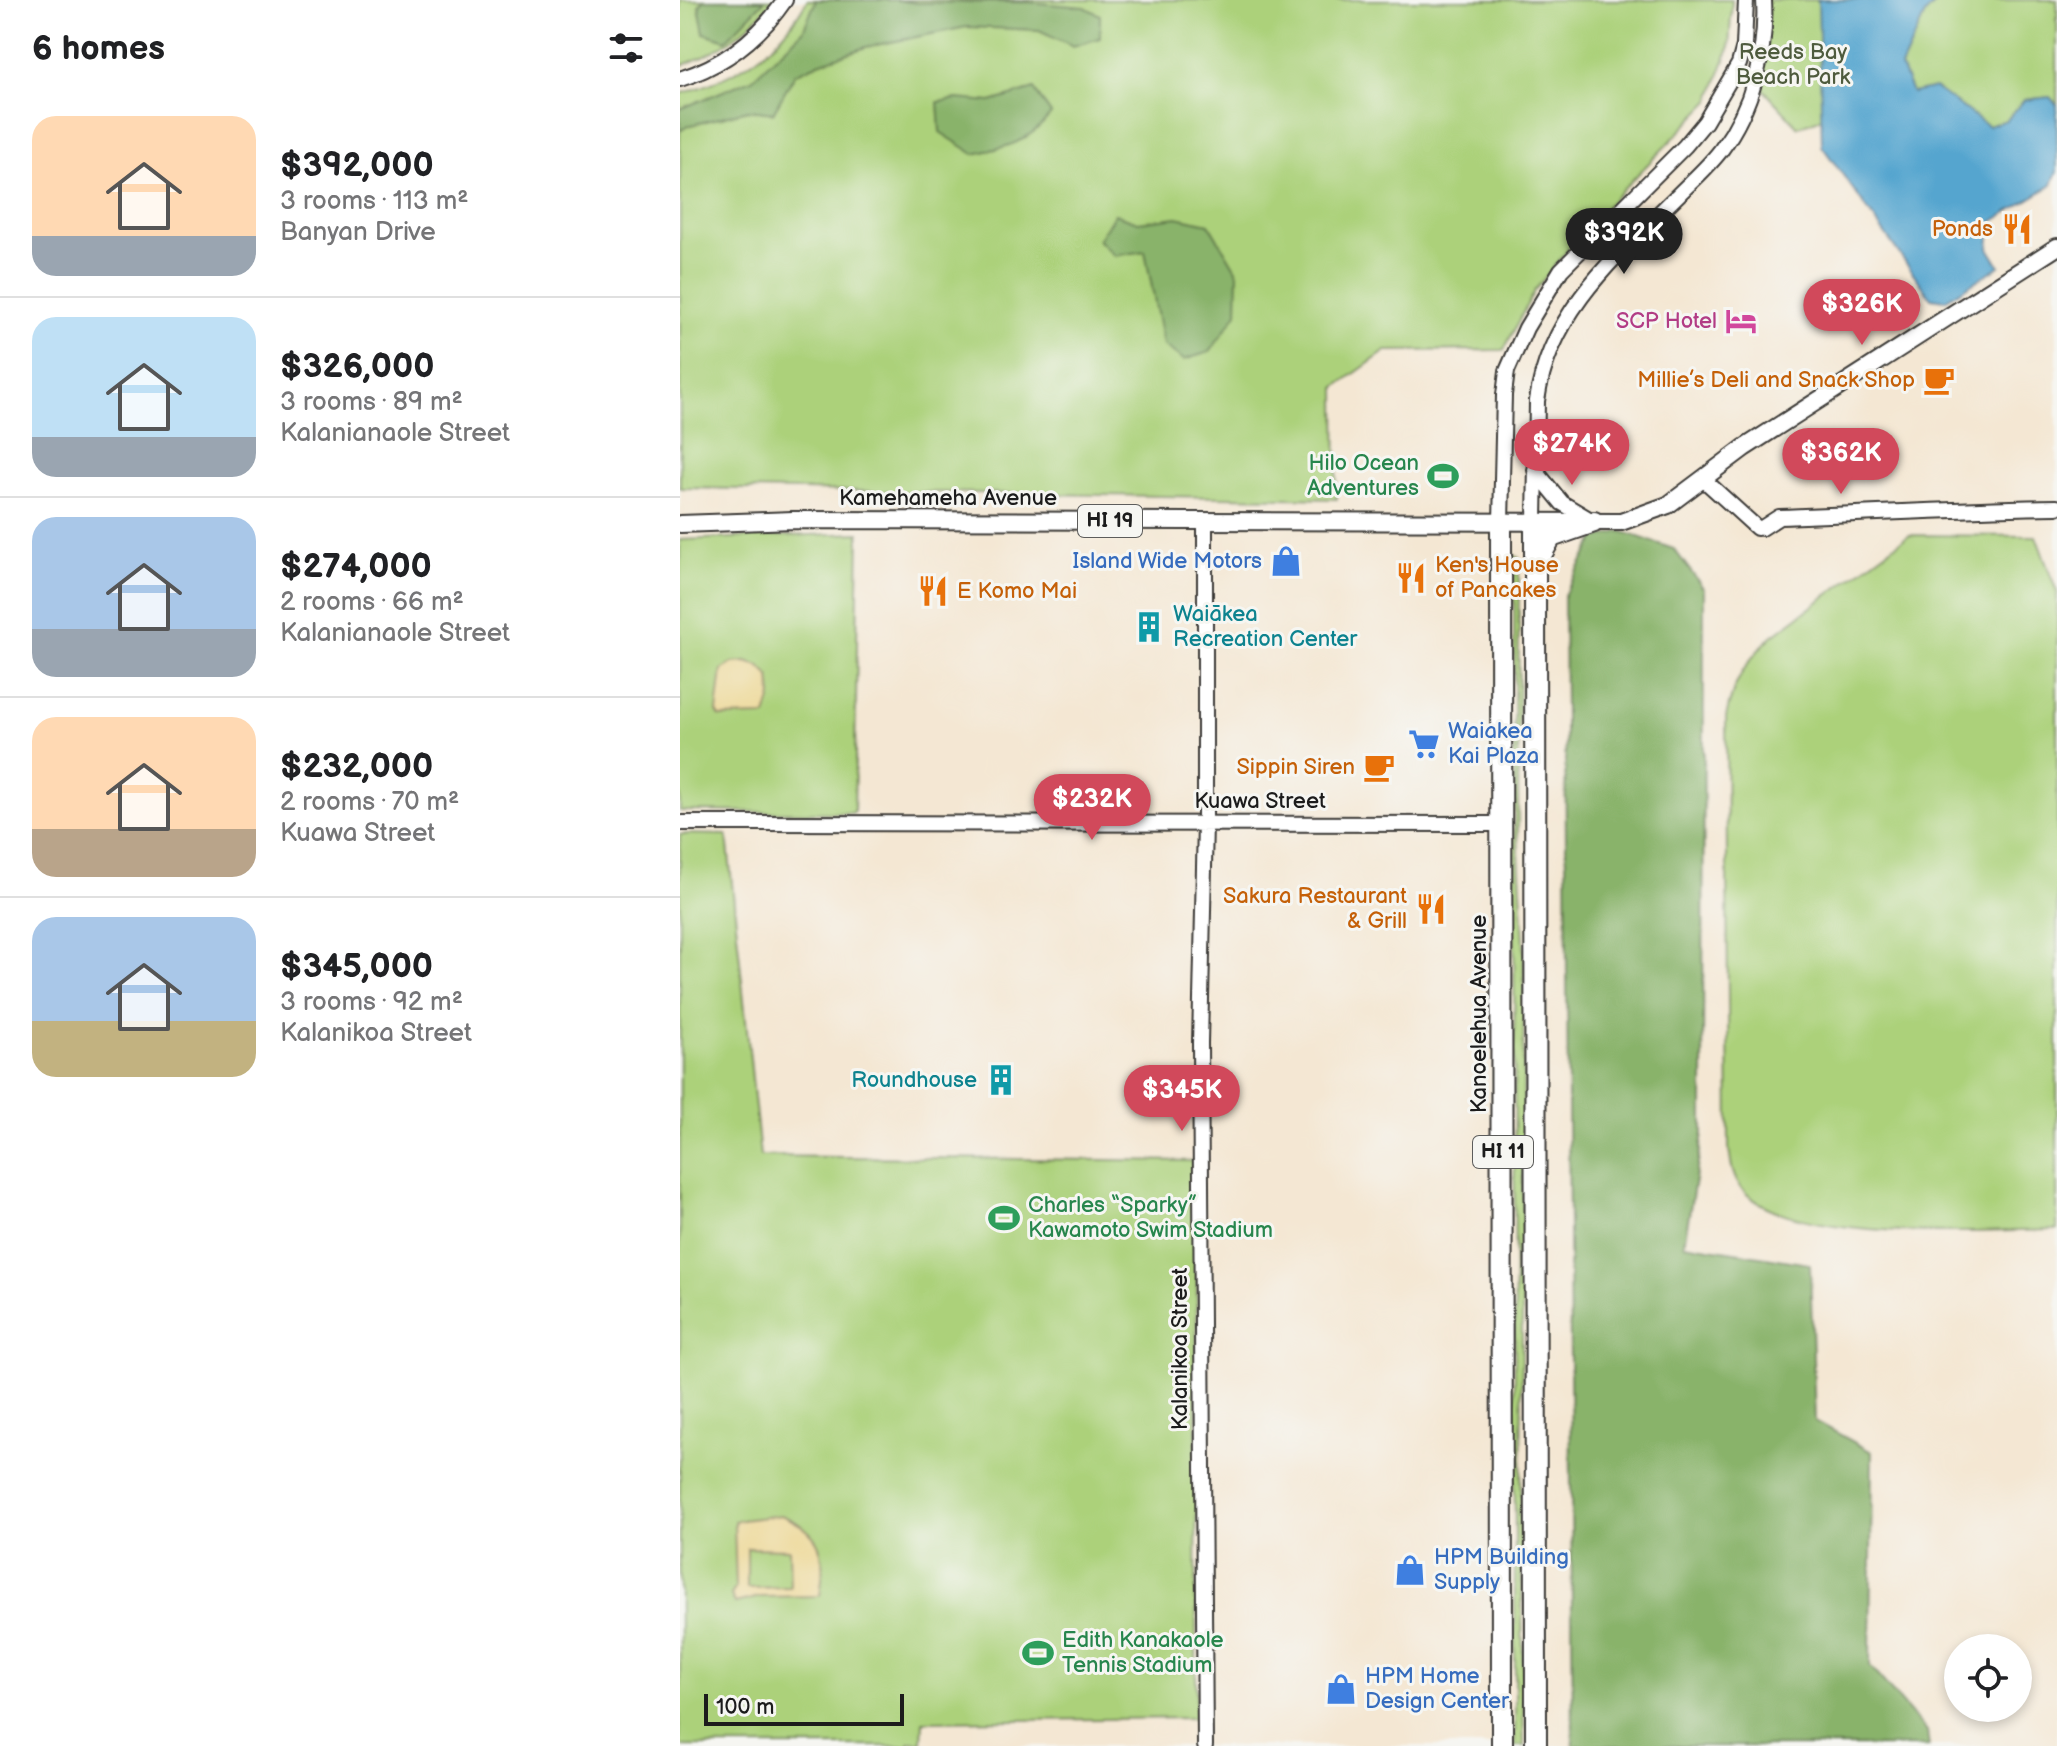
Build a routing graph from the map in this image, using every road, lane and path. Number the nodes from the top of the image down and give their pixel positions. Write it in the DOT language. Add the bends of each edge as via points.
graph roads {
  1 [pos="785,0"];
  2 [pos="1746,0"];
  3 [pos="1764,0"];
  4 [pos="680,79"];
  5 [pos="2057,247"];
  6 [pos="1535,470"];
  7 [pos="1698,483"];
  8 [pos="2057,507"];
  9 [pos="680,514"];
  10 [pos="793,520"];
  11 [pos="1205,521"];
  12 [pos="1501,522"];
  13 [pos="1535,522"];
  14 [pos="1594,522"];
  15 [pos="680,524"];
  16 [pos="1535,570"];
  17 [pos="680,823"];
  18 [pos="1205,823"];
  19 [pos="1503,824"];
  20 [pos="1205,1746"];
  21 [pos="1502,1746"];
  22 [pos="1536,1746"];
  1 -- 4 [label="street" via="745,45"];
  2 -- 12 [label="street" via="1739,64 1705,122 1561,270 1526,328 1507,371"];
  3 -- 6 [label="street" via="1758,65 1749,101 1731,134 1709,165 1599,273 1553,343 1539,382"];
  5 -- 7 [label="main road"];
  6 -- 13 [label="street"];
  6 -- 14 [label="street" via="1562,503"];
  7 -- 8 [label="street" via="1760,528 1779,517"];
  7 -- 14 [label="main road, HI 19" via="1655,511 1621,522"];
  9 -- 10 [label="main road, Kamehameha Avenue / HI 19"];
  10 -- 11 [label="main road, Kamehameha Avenue / HI 19"];
  10 -- 15 [label="main road, Kamehameha Avenue / HI 19"];
  11 -- 12 [label="main road, Kamehameha Avenue / HI 19"];
  11 -- 18 [label="street, Kalanikoa Street"];
  12 -- 13 [label="main road, Kamehameha Avenue / HI 19"];
  12 -- 19 [label="highway, Kanoelehua Avenue / HI 11"];
  13 -- 14 [label="main road, HI 19"];
  13 -- 16 [label="highway, HI 11"];
  14 -- 16 [label="highway" via="1551,537"];
  16 -- 22 [label="highway, HI 11"];
  17 -- 18 [label="street, Kuawa Street"];
  18 -- 19 [label="street, Kuawa Street"];
  18 -- 20 [label="street, Kalanikoa Street" via="1200,1043"];
  19 -- 21 [label="highway, Kanoelehua Avenue / HI 11"];
}
